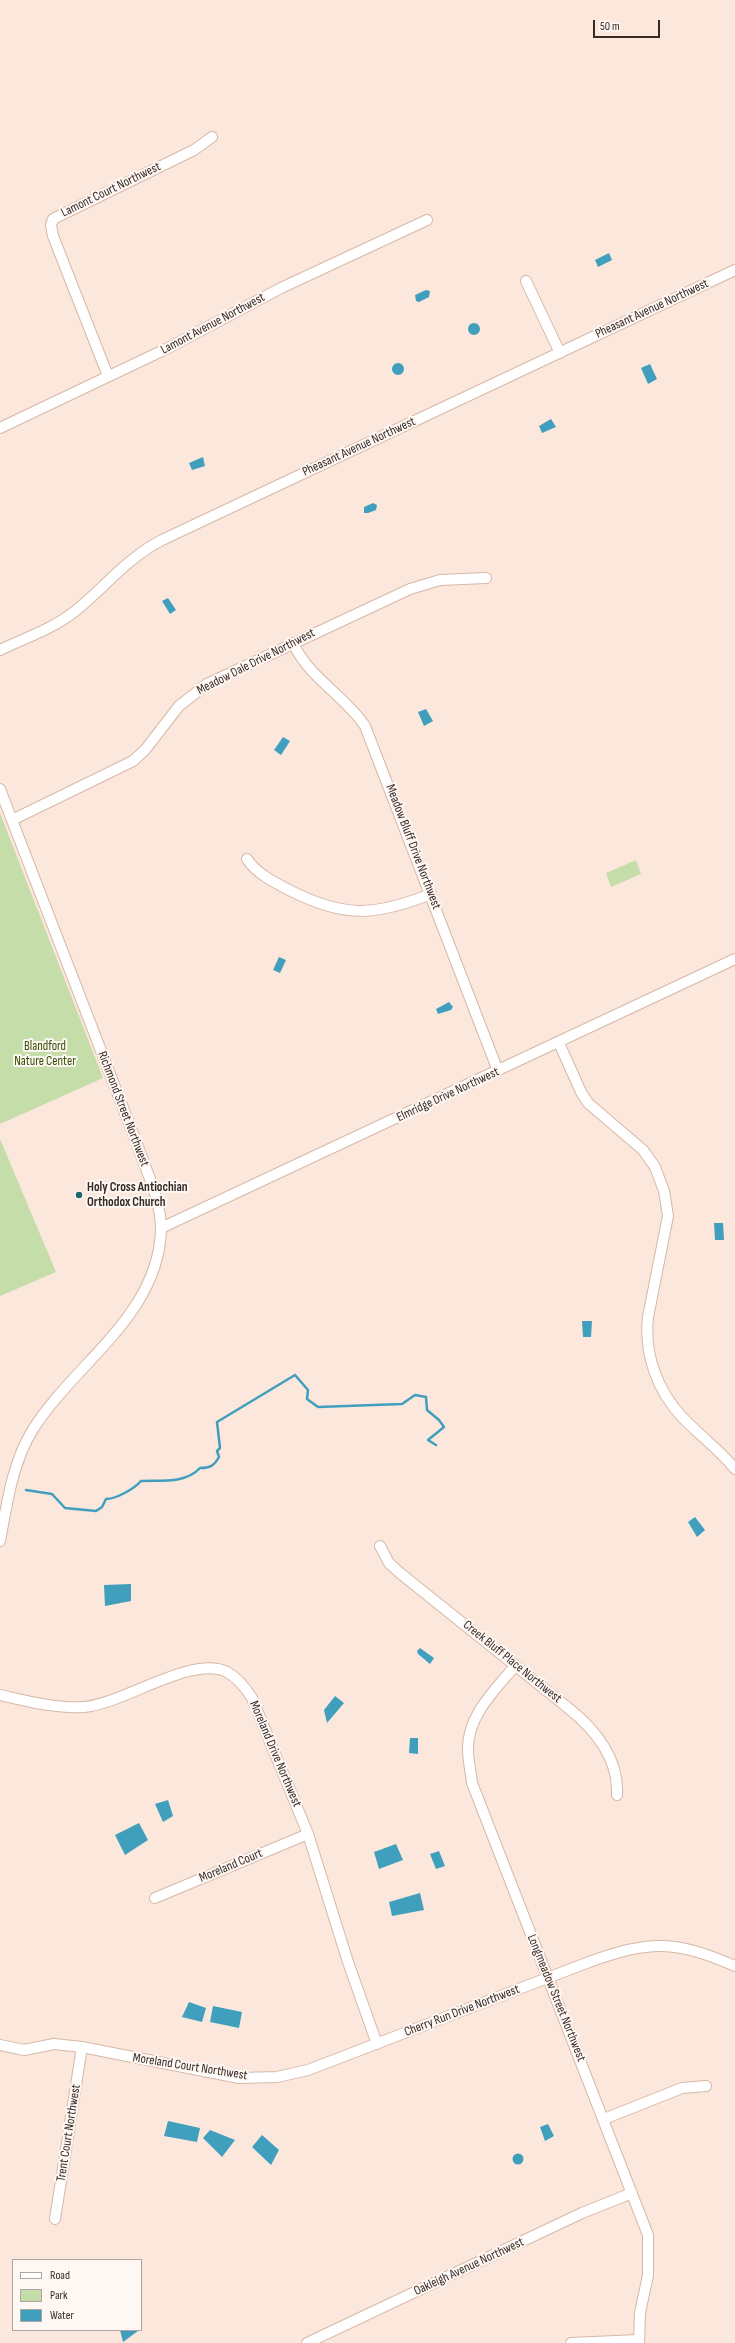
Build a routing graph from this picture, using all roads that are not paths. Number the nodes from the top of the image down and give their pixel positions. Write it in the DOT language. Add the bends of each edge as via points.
graph roads {
  1 [pos="212,137"];
  2 [pos="427,220"];
  3 [pos="735,270"];
  4 [pos="526,282"];
  5 [pos="560,353"];
  6 [pos="108,376"];
  7 [pos="0,428"];
  8 [pos="486,578"];
  9 [pos="293,643"];
  10 [pos="0,650"];
  11 [pos="0,789"];
  12 [pos="12,820"];
  13 [pos="247,859"];
  14 [pos="431,894"];
  15 [pos="735,959"];
  16 [pos="559,1043"];
  17 [pos="498,1071"];
  18 [pos="161,1228"];
  19 [pos="735,1469"];
  20 [pos="0,1541"];
  21 [pos="380,1546"];
  22 [pos="515,1666"];
  23 [pos="0,1695"];
  24 [pos="617,1795"];
  25 [pos="308,1834"];
  26 [pos="155,1898"];
  27 [pos="735,1966"];
  28 [pos="548,1978"];
  29 [pos="377,2044"];
  30 [pos="0,2046"];
  31 [pos="82,2047"];
  32 [pos="706,2086"];
  33 [pos="604,2119"];
  34 [pos="632,2193"];
  35 [pos="55,2219"];
  36 [pos="638,2342"];
  37 [pos="307,2343"];
  38 [pos="572,2343"];
  1 -- 6 [label="street, Lamont Court Northwest" via="194,150 53,219 53,236"];
  2 -- 6 [label="street, Lamont Avenue Northwest" via="281,288 168,348"];
  3 -- 5 [label="street, Pheasant Avenue Northwest"];
  4 -- 5 [label="street"];
  5 -- 10 [label="street, Pheasant Avenue Northwest" via="145,548 60,621"];
  6 -- 7 [label="street, Lamont Avenue Northwest"];
  8 -- 9 [label="street, Meadow Dale Drive Northwest" via="440,580 421,585"];
  9 -- 12 [label="street, Meadow Dale Drive Northwest" via="200,688 179,706 145,750 123,767"];
  9 -- 14 [label="street, Meadow Bluff Drive Northwest" via="312,673 351,707 365,726"];
  11 -- 12 [label="street, Richmond Street Northwest"];
  12 -- 18 [label="street, Richmond Street Northwest" via="139,1151 157,1206"];
  13 -- 14 [label="street" via="253,868 269,880 313,902 343,910 375,911"];
  14 -- 17 [label="street, Meadow Bluff Drive Northwest"];
  15 -- 16 [label="street, Elmridge Drive Northwest"];
  16 -- 17 [label="street, Elmridge Drive Northwest"];
  16 -- 19 [label="street" via="588,1103 639,1145 655,1167 664,1191 668,1216 648,1318 647,1332 652,1363 657,1379 671,1403"];
  17 -- 18 [label="street, Elmridge Drive Northwest"];
  18 -- 20 [label="street, Richmond Street Northwest" via="150,1276 132,1311 50,1405 31,1432 10,1488"];
  21 -- 22 [label="street, Creek Bluff Place Northwest" via="389,1563 400,1573"];
  22 -- 24 [label="street, Creek Bluff Place Northwest" via="577,1715 597,1736 616,1773"];
  22 -- 28 [label="street, Longmeadow Street Northwest" via="481,1707 470,1734 468,1750 472,1783"];
  23 -- 25 [label="street, Moreland Drive Northwest" via="38,1703 85,1707 187,1671 211,1668 226,1672 240,1681 252,1698"];
  25 -- 26 [label="street, Moreland Court"];
  25 -- 29 [label="street, Moreland Drive Northwest"];
  27 -- 28 [label="street, Cherry Run Drive Northwest" via="690,1949 654,1945 614,1952"];
  28 -- 29 [label="street, Cherry Run Drive Northwest"];
  28 -- 33 [label="street, Longmeadow Street Northwest"];
  29 -- 31 [label="street, Moreland Court Northwest" via="308,2070 277,2077 239,2078"];
  30 -- 31 [label="street, Moreland Court Northwest" via="24,2050 54,2044"];
  31 -- 35 [label="street, Trent Court Northwest"];
  32 -- 33 [label="street" via="682,2088"];
  33 -- 34 [label="street, Longmeadow Street Northwest"];
  34 -- 36 [label="street, Longmeadow Street Northwest" via="648,2235 649,2247 648,2275"];
  34 -- 37 [label="street, Oakleigh Avenue Northwest" via="582,2213"];
  36 -- 38 [label="street"];
}
